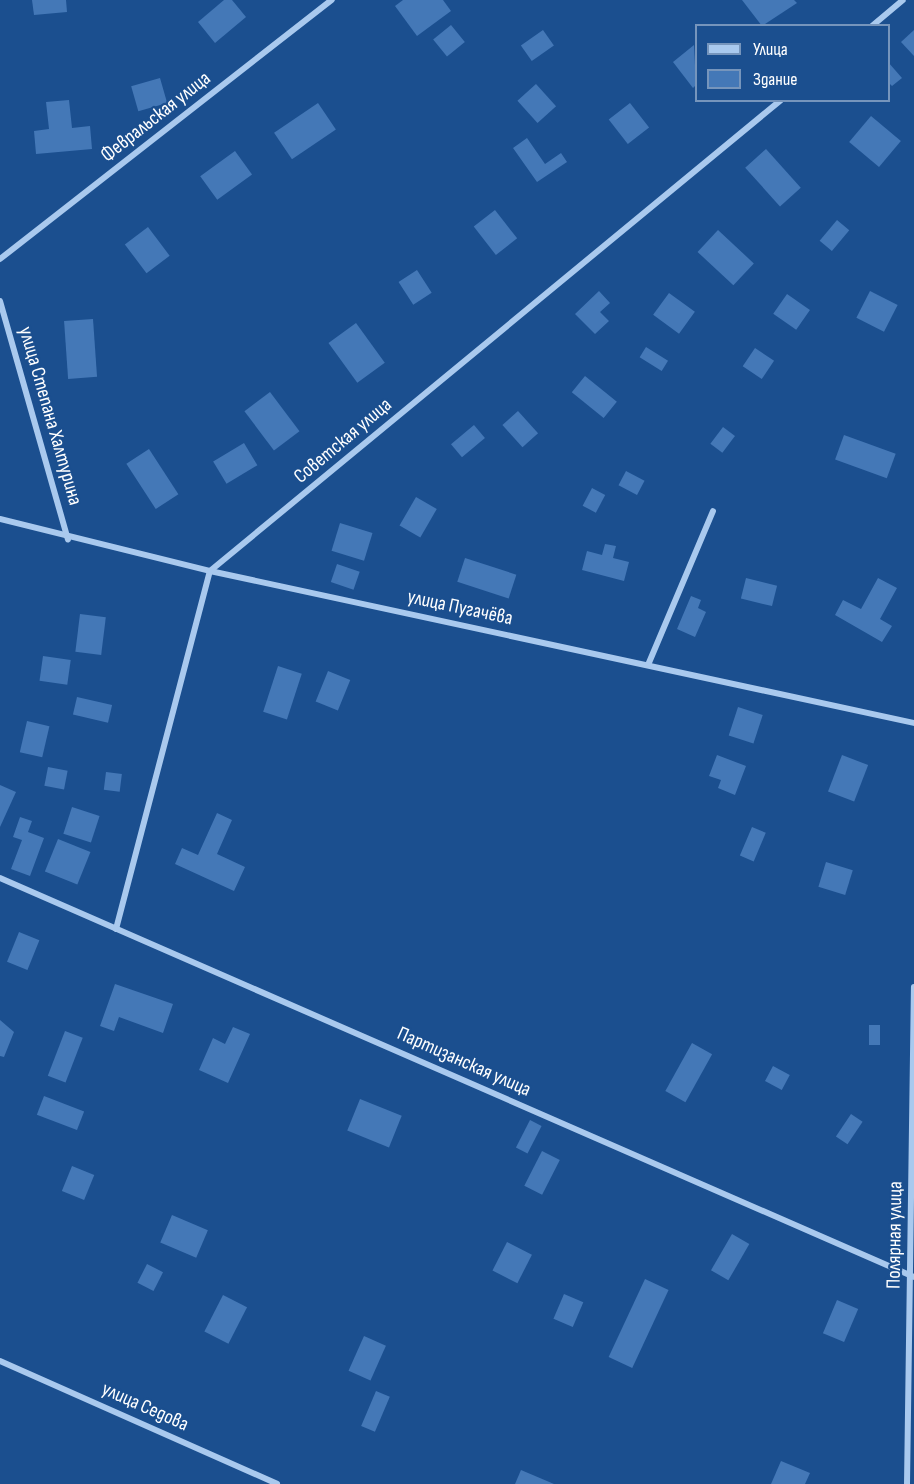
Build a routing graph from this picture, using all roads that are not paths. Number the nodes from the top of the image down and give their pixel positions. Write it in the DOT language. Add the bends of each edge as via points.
graph roads {
  1 [pos="332,0"];
  2 [pos="903,0"];
  3 [pos="874,24"];
  4 [pos="779,102"];
  5 [pos="0,259"];
  6 [pos="0,301"];
  7 [pos="713,511"];
  8 [pos="0,519"];
  9 [pos="68,539"];
  10 [pos="210,571"];
  11 [pos="648,665"];
  12 [pos="914,723"];
  13 [pos="0,878"];
  14 [pos="116,928"];
  15 [pos="914,987"];
  16 [pos="913,1276"];
  17 [pos="0,1360"];
  18 [pos="277,1484"];
  19 [pos="907,1484"];
  1 -- 5 [label="street, Февральская улица"];
  2 -- 3 [label="street"];
  4 -- 10 [label="street, Советская улица"];
  6 -- 9 [label="street, улица Степана Халтурина"];
  7 -- 11 [label="street"];
  8 -- 9 [label="street, улица Пугачёва"];
  9 -- 10 [label="street, улица Пугачёва"];
  10 -- 11 [label="street, улица Пугачёва"];
  10 -- 14 [label="street"];
  11 -- 12 [label="street, улица Пугачёва"];
  13 -- 14 [label="street, Партизанская улица"];
  14 -- 16 [label="street, Партизанская улица"];
  15 -- 16 [label="street, Полярная улица"];
  16 -- 19 [label="street, Полярная улица"];
  17 -- 18 [label="street, улица Седова"];
}
